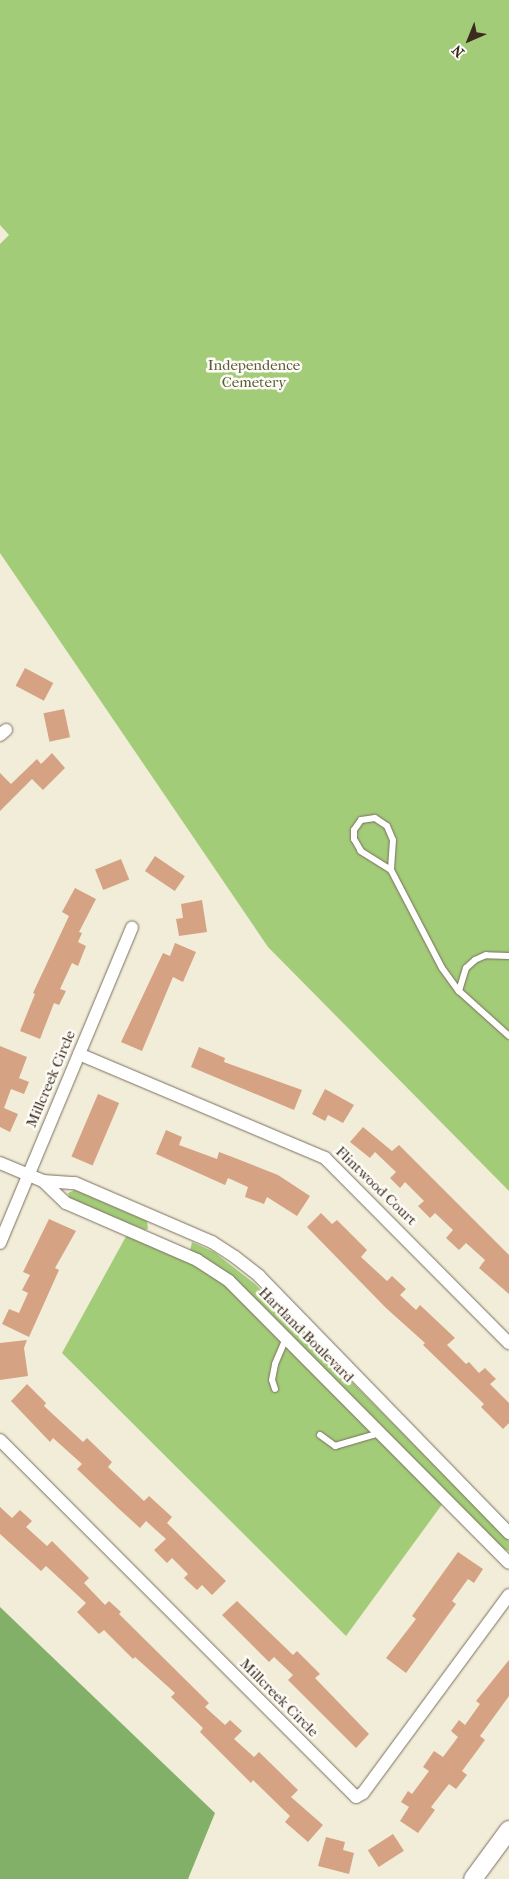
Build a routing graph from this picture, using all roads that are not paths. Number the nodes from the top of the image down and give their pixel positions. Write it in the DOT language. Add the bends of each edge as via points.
graph roads {
  1 [pos="391,870"];
  2 [pos="132,927"];
  3 [pos="509,956"];
  4 [pos="459,991"];
  5 [pos="509,1036"];
  6 [pos="79,1054"];
  7 [pos="0,1163"];
  8 [pos="29,1175"];
  9 [pos="42,1181"];
  10 [pos="0,1243"];
  11 [pos="286,1338"];
  12 [pos="509,1342"];
  13 [pos="275,1389"];
  14 [pos="380,1433"];
  15 [pos="320,1435"];
  16 [pos="0,1440"];
  17 [pos="509,1533"];
  18 [pos="509,1563"];
  19 [pos="509,1595"];
  20 [pos="509,1830"];
  21 [pos="473,1879"];
  1 -- 1 [label="lane" via="361,851 354,839 354,830 361,820 375,818 388,826 393,840"];
  1 -- 4 [label="lane" via="442,968"];
  2 -- 6 [label="street, Millcreek Circle"];
  3 -- 4 [label="lane" via="486,955 476,960 466,968"];
  4 -- 5 [label="lane"];
  6 -- 8 [label="street, Millcreek Circle"];
  6 -- 12 [label="street, Flintwood Court" via="326,1158"];
  7 -- 8 [label="street, Hartland Boulevard"];
  8 -- 9 [label="street, Hartland Boulevard"];
  8 -- 10 [label="street, Millcreek Circle"];
  9 -- 11 [label="street, Hartland Boulevard" via="66,1202 198,1260 229,1281"];
  9 -- 17 [label="street, Hartland Boulevard" via="75,1183 212,1242 235,1257 259,1276"];
  11 -- 13 [label="lane" via="274,1364 272,1380"];
  11 -- 14 [label="street, Hartland Boulevard"];
  14 -- 15 [label="lane" via="335,1446"];
  14 -- 18 [label="street, Hartland Boulevard"];
  16 -- 19 [label="street, Millcreek Circle" via="356,1798 363,1793"];
  20 -- 21 [label="main road"];
}
